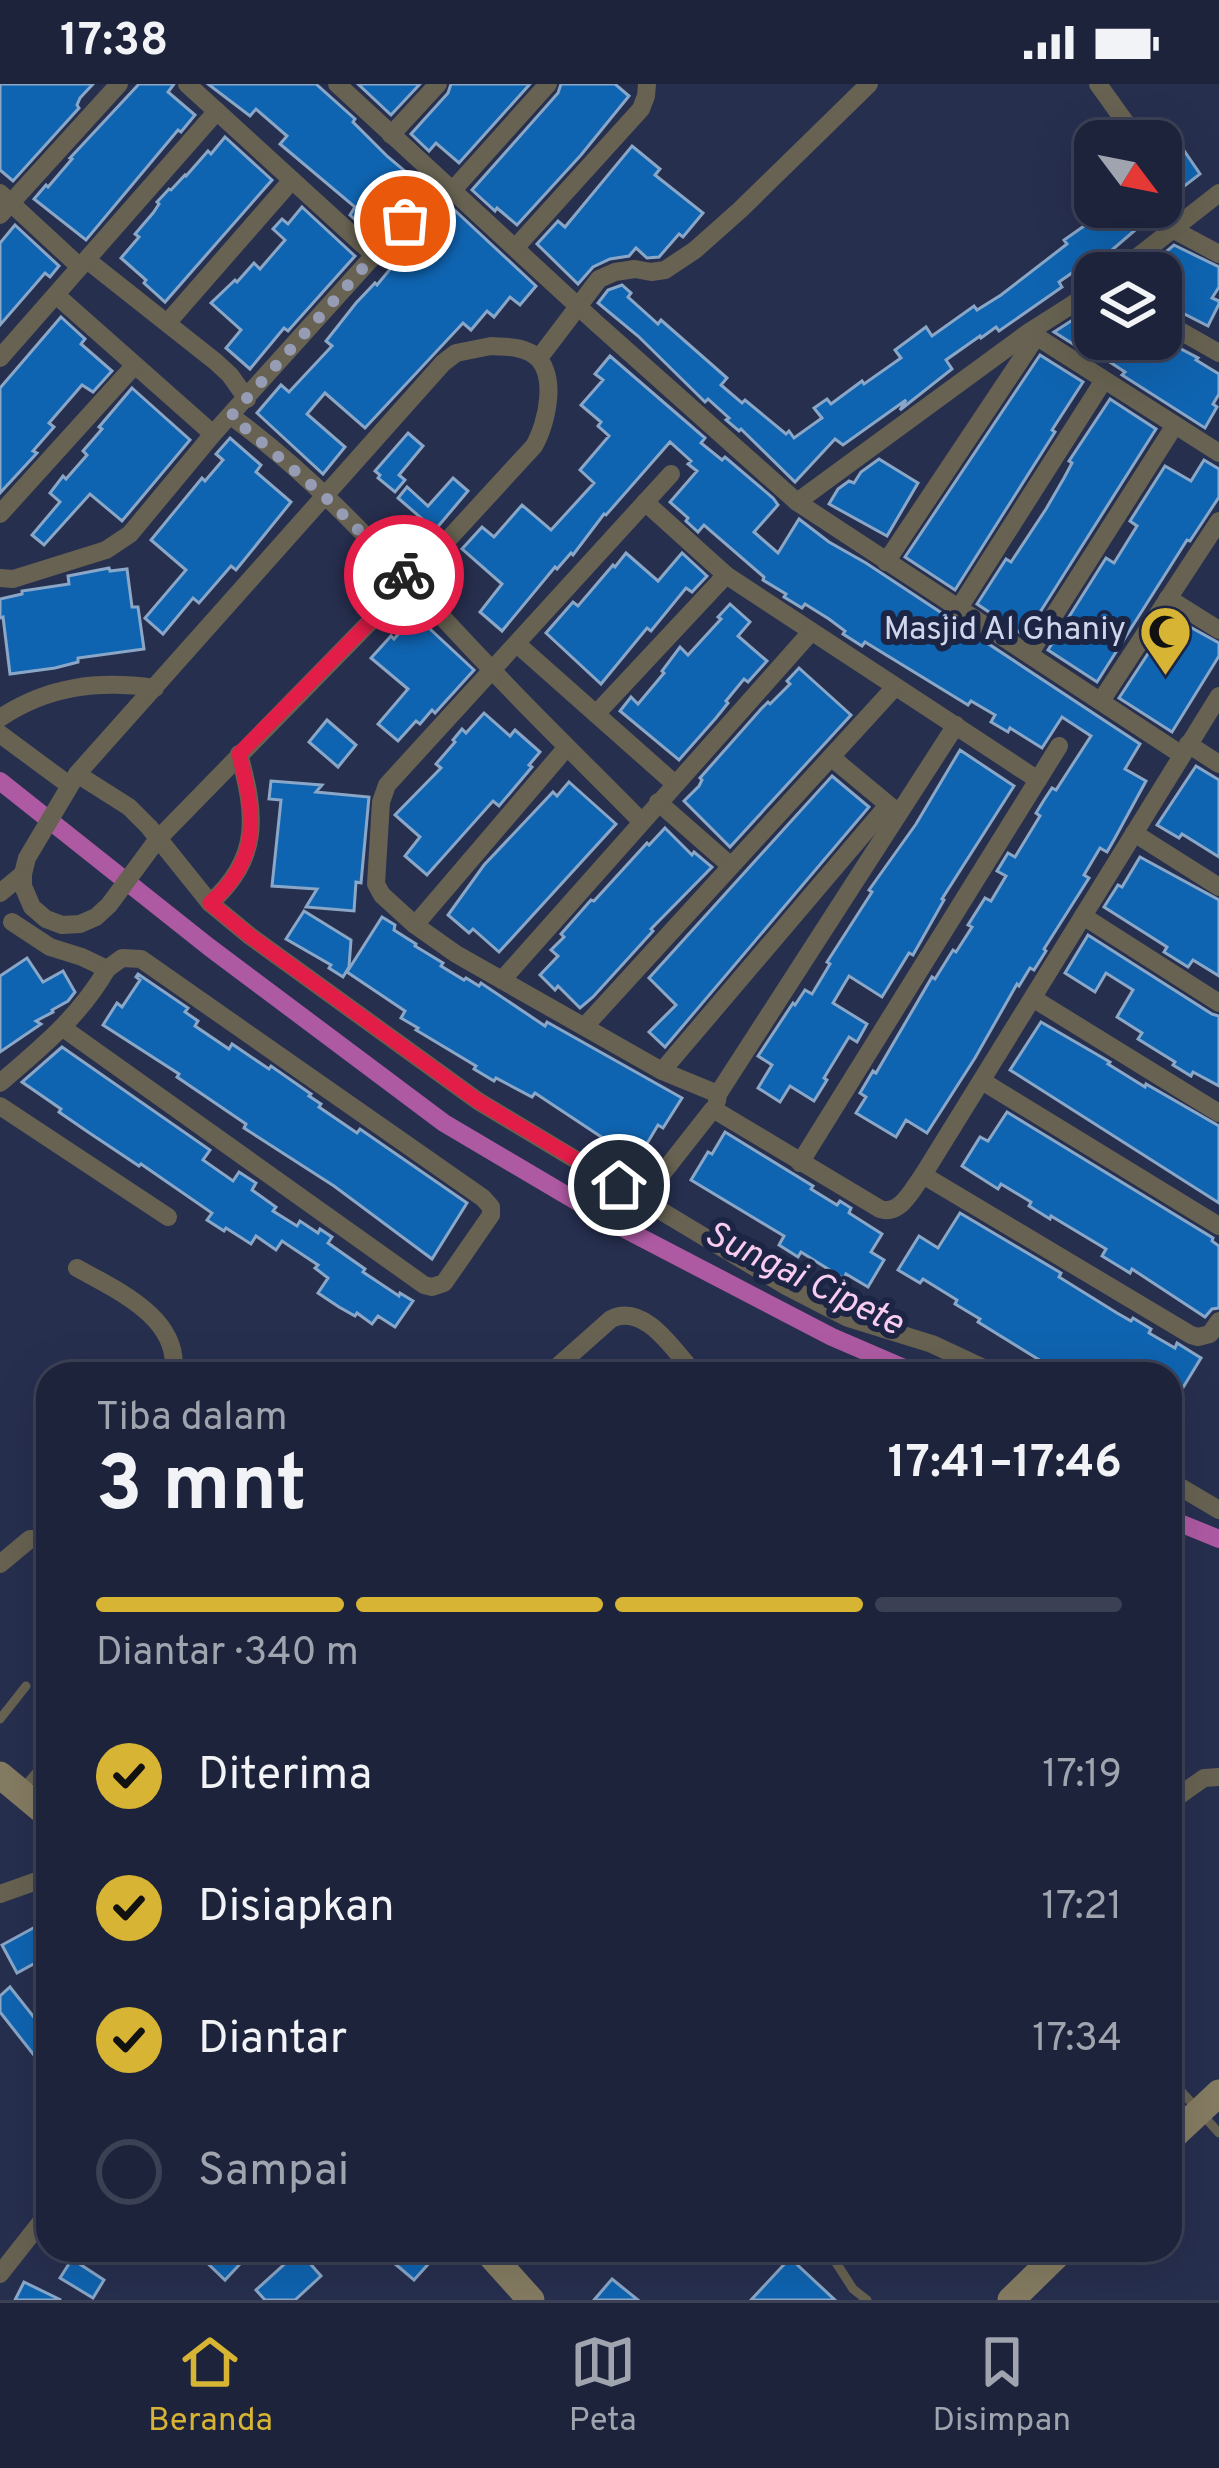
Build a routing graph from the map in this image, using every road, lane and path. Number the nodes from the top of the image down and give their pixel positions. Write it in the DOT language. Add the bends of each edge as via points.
graph roads {
  1 [pos="119,84"];
  2 [pos="188,84"];
  3 [pos="338,84"];
  4 [pos="438,84"];
  5 [pos="548,84"];
  6 [pos="646,84"];
  7 [pos="869,84"];
  8 [pos="1098,84"];
  9 [pos="217,112"];
  10 [pos="1124,120"];
  11 [pos="391,134"];
  12 [pos="292,180"];
  13 [pos="452,191"];
  14 [pos="1219,193"];
  15 [pos="4,204"];
  16 [pos="405,221"];
  17 [pos="1174,230"];
  18 [pos="514,248"];
  19 [pos="1145,252"];
  20 [pos="373,254"];
  21 [pos="1219,254"];
  22 [pos="83,264"];
  23 [pos="56,295"];
  24 [pos="577,305"];
  25 [pos="1074,305"];
  26 [pos="168,322"];
  27 [pos="1182,330"];
  28 [pos="1033,335"];
  29 [pos="1217,346"];
  30 [pos="0,358"];
  31 [pos="538,358"];
  32 [pos="134,366"];
  33 [pos="1104,380"];
  34 [pos="247,399"];
  35 [pos="231,416"];
  36 [pos="1175,425"];
  37 [pos="213,434"];
  38 [pos="1219,453"];
  39 [pos="670,474"];
  40 [pos="324,496"];
  41 [pos="645,502"];
  42 [pos="797,502"];
  43 [pos="0,514"];
  44 [pos="1218,523"];
  45 [pos="886,562"];
  46 [pos="726,575"];
  47 [pos="0,578"];
  48 [pos="410,581"];
  49 [pos="1168,598"];
  50 [pos="959,608"];
  51 [pos="1219,630"];
  52 [pos="811,632"];
  53 [pos="517,644"];
  54 [pos="1030,653"];
  55 [pos="493,671"];
  56 [pos="895,687"];
  57 [pos="155,688"];
  58 [pos="1219,696"];
  59 [pos="1102,701"];
  60 [pos="596,714"];
  61 [pos="0,718"];
  62 [pos="956,725"];
  63 [pos="0,734"];
  64 [pos="1059,746"];
  65 [pos="567,747"];
  66 [pos="1185,750"];
  67 [pos="239,754"];
  68 [pos="831,757"];
  69 [pos="1219,764"];
  70 [pos="1038,780"];
  71 [pos="675,784"];
  72 [pos="69,786"];
  73 [pos="658,802"];
  74 [pos="894,810"];
  75 [pos="641,821"];
  76 [pos="1134,832"];
  77 [pos="151,848"];
  78 [pos="731,866"];
  79 [pos="23,874"];
  80 [pos="1219,887"];
  81 [pos="0,893"];
  82 [pos="210,903"];
  83 [pos="32,907"];
  84 [pos="1083,916"];
  85 [pos="415,925"];
  86 [pos="6,927"];
  87 [pos="107,969"];
  88 [pos="502,980"];
  89 [pos="1034,999"];
  90 [pos="1219,1003"];
  91 [pos="585,1026"];
  92 [pos="63,1028"];
  93 [pos="662,1071"];
  94 [pos="982,1081"];
  95 [pos="0,1083"];
  96 [pos="716,1102"];
  97 [pos="0,1106"];
  98 [pos="1219,1113"];
  99 [pos="800,1163"];
  100 [pos="923,1175"];
  101 [pos="643,1198"];
  102 [pos="167,1217"];
  103 [pos="1219,1226"];
  104 [pos="76,1268"];
  105 [pos="1219,1321"];
  106 [pos="175,1362"];
  107 [pos="561,1362"];
  108 [pos="684,1362"];
  109 [pos="970,1362"];
  110 [pos="1182,1488"];
  111 [pos="1219,1510"];
  112 [pos="36,1540"];
  113 [pos="0,1564"];
  114 [pos="26,1686"];
  115 [pos="0,1718"];
  116 [pos="36,1767"];
  117 [pos="1219,1777"];
  118 [pos="10,1784"];
  119 [pos="1182,1794"];
  120 [pos="36,1805"];
  121 [pos="36,1880"];
  122 [pos="0,1894"];
  123 [pos="1182,2088"];
  124 [pos="1213,2112"];
  125 [pos="1182,2131"];
  126 [pos="36,2228"];
  127 [pos="497,2262"];
  128 [pos="836,2262"];
  129 [pos="1041,2262"];
  130 [pos="0,2274"];
  131 [pos="1023,2296"];
  132 [pos="531,2300"];
  133 [pos="867,2300"];
  1 -- 15 [label="street"];
  2 -- 9 [label="street"];
  3 -- 11 [label="street"];
  4 -- 11 [label="street"];
  5 -- 13 [label="street"];
  6 -- 18 [label="street" via="641,109"];
  7 -- 24 [label="street" via="695,250 665,270 599,279"];
  8 -- 10 [label="street"];
  9 -- 12 [label="street"];
  9 -- 22 [label="street"];
  11 -- 13 [label="street"];
  12 -- 20 [label="street"];
  12 -- 26 [label="street"];
  13 -- 18 [label="street"];
  14 -- 17 [label="street"];
  15 -- 22 [label="street"];
  16 -- 20 [label="street"];
  17 -- 19 [label="street"];
  17 -- 21 [label="street"];
  18 -- 24 [label="street"];
  20 -- 34 [label="street"];
  22 -- 23 [label="street"];
  22 -- 26 [label="street"];
  23 -- 30 [label="street"];
  23 -- 32 [label="street"];
  24 -- 31 [label="street"];
  24 -- 42 [label="street"];
  25 -- 28 [label="street"];
  26 -- 34 [label="street"];
  27 -- 29 [label="street"];
  28 -- 33 [label="street"];
  28 -- 42 [label="street"];
  28 -- 45 [label="street"];
  31 -- 40 [label="street" via="491,346 456,353"];
  31 -- 48 [label="street" via="549,399 544,430"];
  32 -- 37 [label="street"];
  32 -- 43 [label="street"];
  33 -- 36 [label="street"];
  33 -- 50 [label="street"];
  34 -- 35 [label="street"];
  35 -- 37 [label="street"];
  35 -- 40 [label="street"];
  36 -- 38 [label="street"];
  36 -- 54 [label="street"];
  37 -- 47 [label="street" via="119,544"];
  39 -- 41 [label="street"];
  40 -- 48 [label="street"];
  40 -- 57 [label="street"];
  41 -- 46 [label="street"];
  41 -- 53 [label="street"];
  42 -- 45 [label="street"];
  44 -- 49 [label="street"];
  45 -- 50 [label="street"];
  46 -- 52 [label="street"];
  46 -- 60 [label="street"];
  48 -- 55 [label="street"];
  48 -- 67 [label="street"];
  49 -- 51 [label="street"];
  49 -- 59 [label="street"];
  50 -- 54 [label="street"];
  52 -- 56 [label="street"];
  52 -- 71 [label="street"];
  53 -- 55 [label="street"];
  53 -- 60 [label="street"];
  54 -- 59 [label="street"];
  55 -- 65 [label="street"];
  55 -- 85 [label="street" via="384,793 376,884"];
  56 -- 62 [label="street"];
  56 -- 68 [label="street"];
  57 -- 61 [label="street" via="85,685"];
  57 -- 72 [label="street"];
  58 -- 66 [label="street"];
  59 -- 66 [label="street"];
  60 -- 71 [label="street"];
  62 -- 70 [label="street"];
  62 -- 74 [label="street"];
  63 -- 72 [label="street"];
  64 -- 70 [label="street"];
  65 -- 75 [label="street"];
  65 -- 85 [label="street"];
  66 -- 69 [label="street"];
  66 -- 76 [label="street"];
  67 -- 77 [label="street"];
  67 -- 82 [label="street" via="250,843 229,886"];
  68 -- 74 [label="street"];
  68 -- 78 [label="street"];
  70 -- 99 [label="street"];
  71 -- 73 [label="street"];
  72 -- 77 [label="street" via="129,807 149,827"];
  72 -- 79 [label="street"];
  73 -- 75 [label="street"];
  73 -- 78 [label="street"];
  74 -- 93 [label="street"];
  74 -- 96 [label="street"];
  75 -- 88 [label="street"];
  76 -- 80 [label="street"];
  76 -- 84 [label="street"];
  77 -- 82 [label="street"];
  77 -- 83 [label="street" via="96,917 62,925"];
  78 -- 91 [label="street"];
  79 -- 81 [label="street"];
  79 -- 83 [label="street"];
  82 -- 101 [label="street" via="478,1101"];
  83 -- 86 [label="street"];
  84 -- 89 [label="street"];
  84 -- 90 [label="street"];
  85 -- 88 [label="street"];
  86 -- 87 [label="street"];
  87 -- 92 [label="street"];
  87 -- 92 [label="street" via="122,958 141,959 483,1198 491,1215 444,1283 413,1278"];
  88 -- 91 [label="street"];
  89 -- 94 [label="street"];
  89 -- 98 [label="street"];
  91 -- 93 [label="street"];
  92 -- 95 [label="street"];
  93 -- 96 [label="street"];
  94 -- 100 [label="street"];
  94 -- 103 [label="street"];
  96 -- 99 [label="street"];
  96 -- 101 [label="street"];
  97 -- 102 [label="street"];
  99 -- 100 [label="street" via="889,1212"];
  100 -- 105 [label="street" via="1191,1335 1210,1334"];
  101 -- 109 [label="street" via="835,1312"];
  104 -- 106 [label="street" via="159,1324"];
  107 -- 108 [label="street" via="620,1314 641,1319"];
  110 -- 111 [label="street"];
  112 -- 113 [label="street"];
  114 -- 115 [label="lane"];
  116 -- 118 [label="lane"];
  117 -- 119 [label="street"];
  118 -- 120 [label="main road"];
  121 -- 122 [label="street"];
  123 -- 124 [label="lane"];
  124 -- 125 [label="main road"];
  126 -- 130 [label="street"];
  127 -- 132 [label="main road"];
  128 -- 133 [label="lane"];
  129 -- 131 [label="main road"];
}
